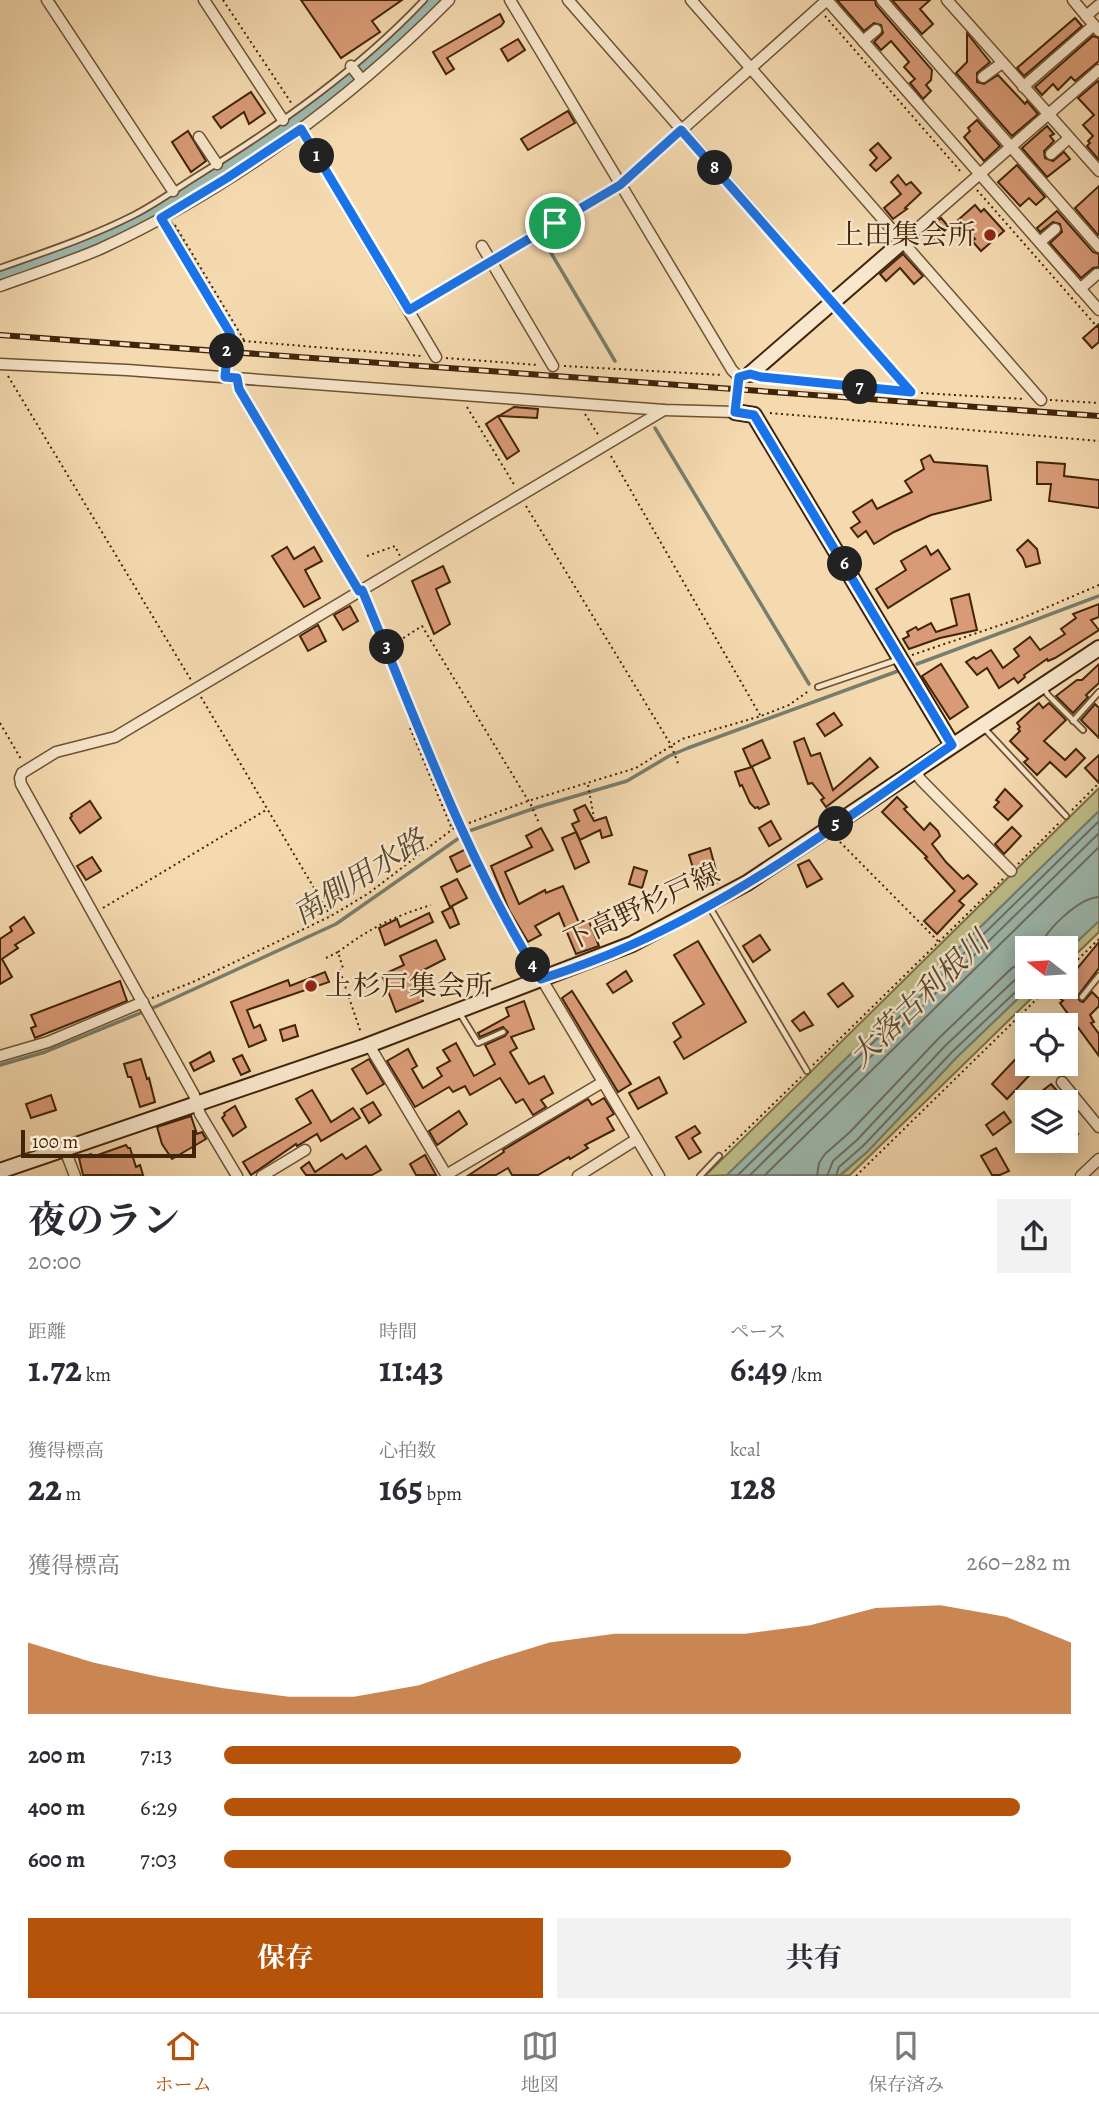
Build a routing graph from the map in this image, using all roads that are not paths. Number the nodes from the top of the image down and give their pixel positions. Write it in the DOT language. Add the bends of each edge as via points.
graph roads {
  1 [pos="47,0"];
  2 [pos="204,0"];
  3 [pos="424,0"];
  4 [pos="449,0"];
  5 [pos="510,0"];
  6 [pos="568,0"];
  7 [pos="691,0"];
  8 [pos="827,0"];
  9 [pos="882,0"];
  10 [pos="947,0"];
  11 [pos="1073,0"];
  12 [pos="1099,5"];
  13 [pos="1086,16"];
  14 [pos="1096,28"];
  15 [pos="876,30"];
  16 [pos="863,41"];
  17 [pos="1002,62"];
  18 [pos="351,66"];
  19 [pos="750,68"];
  20 [pos="1099,70"];
  21 [pos="984,77"];
  22 [pos="361,79"];
  23 [pos="1023,87"];
  24 [pos="1047,114"];
  25 [pos="284,120"];
  26 [pos="301,129"];
  27 [pos="681,130"];
  28 [pos="199,137"];
  29 [pos="1069,138"];
  30 [pos="1011,147"];
  31 [pos="1051,154"];
  32 [pos="216,164"];
  33 [pos="1097,167"];
  34 [pos="980,174"];
  35 [pos="620,185"];
  36 [pos="173,191"];
  37 [pos="1055,229"];
  38 [pos="906,239"];
  39 [pos="1040,242"];
  40 [pos="482,246"];
  41 [pos="1099,247"];
  42 [pos="491,261"];
  43 [pos="0,268"];
  44 [pos="1097,274"];
  45 [pos="0,286"];
  46 [pos="1080,289"];
  47 [pos="833,303"];
  48 [pos="1097,304"];
  49 [pos="409,310"];
  50 [pos="436,357"];
  51 [pos="0,364"];
  52 [pos="554,366"];
  53 [pos="741,375"];
  54 [pos="237,378"];
  55 [pos="911,392"];
  56 [pos="1041,400"];
  57 [pos="664,410"];
  58 [pos="735,412"];
  59 [pos="361,590"];
  60 [pos="1099,648"];
  61 [pos="901,659"];
  62 [pos="818,687"];
  63 [pos="1043,687"];
  64 [pos="1099,692"];
  65 [pos="1073,721"];
  66 [pos="982,726"];
  67 [pos="1083,730"];
  68 [pos="952,745"];
  69 [pos="915,771"];
  70 [pos="1066,816"];
  71 [pos="1011,871"];
  72 [pos="709,905"];
  73 [pos="500,909"];
  74 [pos="1099,976"];
  75 [pos="541,979"];
  76 [pos="1082,997"];
  77 [pos="143,1002"];
  78 [pos="459,1011"];
  79 [pos="503,1032"];
  80 [pos="366,1041"];
  81 [pos="0,1056"];
  82 [pos="807,1071"];
  83 [pos="603,1082"];
  84 [pos="1062,1082"];
  85 [pos="198,1103"];
  86 [pos="1099,1127"];
  87 [pos="637,1139"];
  88 [pos="65,1150"];
  89 [pos="305,1150"];
  90 [pos="719,1156"];
  91 [pos="1099,1159"];
  92 [pos="0,1171"];
  93 [pos="75,1175"];
  94 [pos="237,1175"];
  95 [pos="262,1175"];
  96 [pos="446,1175"];
  97 [pos="578,1175"];
  98 [pos="659,1175"];
  99 [pos="699,1175"];
  100 [pos="1081,1175"];
  1 -- 36 [label="street"];
  2 -- 25 [label="street"];
  3 -- 18 [label="lane" via="394,32"];
  4 -- 22 [label="street"];
  5 -- 35 [label="street"];
  6 -- 27 [label="street"];
  7 -- 19 [label="street"];
  8 -- 16 [label="street"];
  8 -- 19 [label="street"];
  9 -- 30 [label="street"];
  10 -- 17 [label="street"];
  11 -- 13 [label="street"];
  12 -- 13 [label="street"];
  13 -- 14 [label="street"];
  14 -- 23 [label="street"];
  15 -- 16 [label="street"];
  16 -- 34 [label="street"];
  17 -- 21 [label="street"];
  17 -- 23 [label="street"];
  18 -- 22 [label="street"];
  18 -- 25 [label="lane"];
  19 -- 27 [label="street"];
  19 -- 38 [label="street"];
  20 -- 24 [label="street"];
  22 -- 26 [label="street"];
  23 -- 24 [label="street"];
  24 -- 29 [label="street"];
  24 -- 30 [label="street"];
  25 -- 32 [label="lane"];
  26 -- 45 [label="street" via="165,216 98,249"];
  26 -- 49 [label="street"];
  27 -- 35 [label="street"];
  27 -- 47 [label="street"];
  28 -- 32 [label="street"];
  29 -- 31 [label="street"];
  29 -- 33 [label="street"];
  30 -- 34 [label="street"];
  30 -- 41 [label="street"];
  32 -- 36 [label="lane"];
  34 -- 38 [label="street"];
  34 -- 39 [label="street"];
  35 -- 42 [label="street"];
  35 -- 53 [label="street"];
  36 -- 43 [label="lane" via="134,215"];
  37 -- 39 [label="street"];
  38 -- 47 [label="main road"];
  38 -- 56 [label="street"];
  39 -- 46 [label="street"];
  40 -- 42 [label="street"];
  42 -- 49 [label="street"];
  42 -- 52 [label="street"];
  44 -- 46 [label="street"];
  46 -- 48 [label="street"];
  47 -- 53 [label="main road"];
  47 -- 55 [label="street"];
  49 -- 50 [label="street"];
  51 -- 54 [label="street"];
  53 -- 58 [label="street"];
  54 -- 57 [label="street"];
  54 -- 59 [label="street" via="239,389"];
  57 -- 58 [label="street"];
  57 -- 59 [label="street"];
  58 -- 61 [label="main road" via="754,415"];
  59 -- 73 [label="lane"];
  59 -- 77 [label="street" via="116,737 56,752 20,778"];
  60 -- 63 [label="main road, 下高野杉戸線"];
  61 -- 62 [label="lane"];
  61 -- 68 [label="main road"];
  63 -- 65 [label="lane"];
  63 -- 66 [label="main road, 下高野杉戸線"];
  64 -- 65 [label="lane"];
  65 -- 67 [label="lane"];
  66 -- 68 [label="main road, 下高野杉戸線"];
  66 -- 70 [label="lane"];
  68 -- 69 [label="main road, 下高野杉戸線"];
  69 -- 71 [label="street"];
  69 -- 72 [label="main road, 下高野杉戸線"];
  72 -- 75 [label="main road, 下高野杉戸線" via="632,944"];
  72 -- 82 [label="lane"];
  73 -- 75 [label="street"];
  74 -- 76 [label="lane"];
  75 -- 78 [label="main road, 下高野杉戸線"];
  75 -- 83 [label="street"];
  77 -- 81 [label="street" via="48,1042"];
  77 -- 85 [label="street"];
  78 -- 79 [label="lane" via="478,1043"];
  78 -- 80 [label="main road, 下高野杉戸線"];
  80 -- 85 [label="main road, 下高野杉戸線"];
  80 -- 96 [label="street"];
  83 -- 87 [label="street"];
  83 -- 96 [label="street"];
  84 -- 86 [label="street"];
  85 -- 88 [label="main road, 下高野杉戸線"];
  85 -- 94 [label="street"];
  87 -- 97 [label="street"];
  87 -- 98 [label="street"];
  88 -- 92 [label="main road, 下高野杉戸線"];
  88 -- 93 [label="street"];
  89 -- 95 [label="street"];
  90 -- 99 [label="lane"];
  91 -- 100 [label="street"];
}
